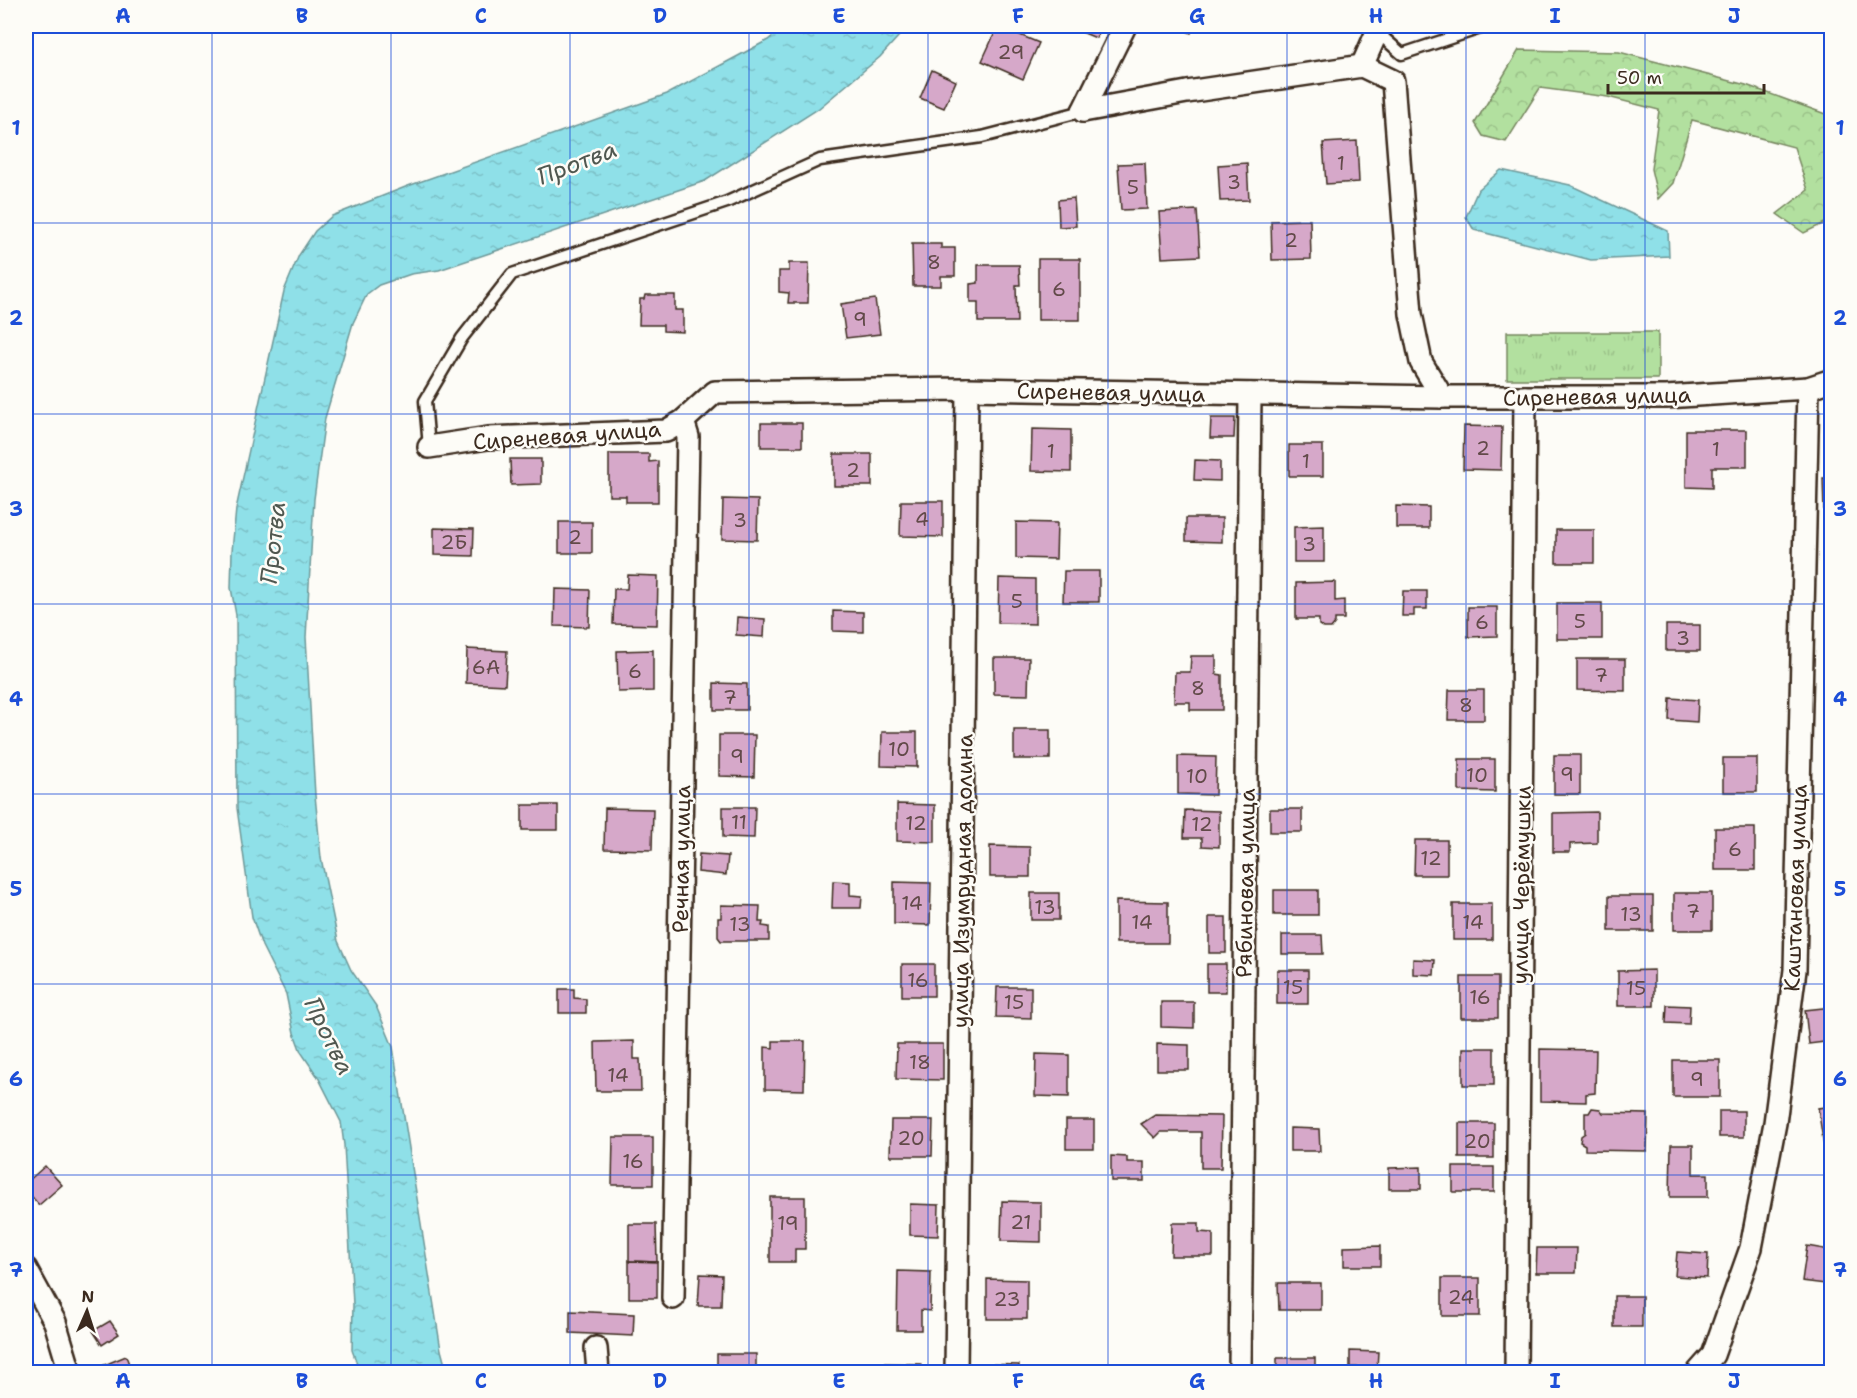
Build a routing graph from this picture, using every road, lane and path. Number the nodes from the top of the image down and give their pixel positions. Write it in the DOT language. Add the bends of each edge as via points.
graph roads {
  1 [pos="1125,26"];
  2 [pos="1487,26"];
  3 [pos="1379,28"];
  4 [pos="1362,66"];
  5 [pos="1083,111"];
  6 [pos="1832,380"];
  7 [pos="1808,388"];
  8 [pos="967,389"];
  9 [pos="1250,394"];
  10 [pos="1525,397"];
  11 [pos="1442,398"];
  12 [pos="683,421"];
  13 [pos="429,447"];
  14 [pos="26,1269"];
  15 [pos="674,1298"];
  16 [pos="596,1348"];
  17 [pos="70,1372"];
  18 [pos="598,1372"];
  19 [pos="956,1372"];
  20 [pos="1240,1372"];
  21 [pos="1516,1372"];
  22 [pos="1698,1372"];
  1 -- 5 [label="street"];
  2 -- 3 [label="lane" via="1402,54"];
  3 -- 4 [label="street"];
  4 -- 5 [label="street"];
  4 -- 11 [label="street" via="1393,81 1411,314 1421,362"];
  5 -- 13 [label="lane" via="982,137 820,160 727,202 512,273 462,339 425,401"];
  6 -- 7 [label="street, Сиреневая улица"];
  7 -- 10 [label="street, Сиреневая улица" via="1666,398"];
  7 -- 22 [label="street, Каштановая улица" via="1795,970 1775,1123 1751,1248 1713,1355"];
  8 -- 9 [label="street, Сиреневая улица"];
  8 -- 12 [label="street, Сиреневая улица" via="715,392"];
  8 -- 19 [label="street, улица Изумрудная долина"];
  9 -- 11 [label="street, Сиреневая улица"];
  9 -- 20 [label="street, Рябиновая улица"];
  10 -- 11 [label="street, Сиреневая улица"];
  10 -- 21 [label="street, улица Черёмушки"];
  12 -- 13 [label="street, Сиреневая улица" via="666,431 488,438"];
  12 -- 15 [label="street, Речная улица" via="688,437"];
  14 -- 17 [label="street" via="55,1322"];
  16 -- 18 [label="street"];
}
